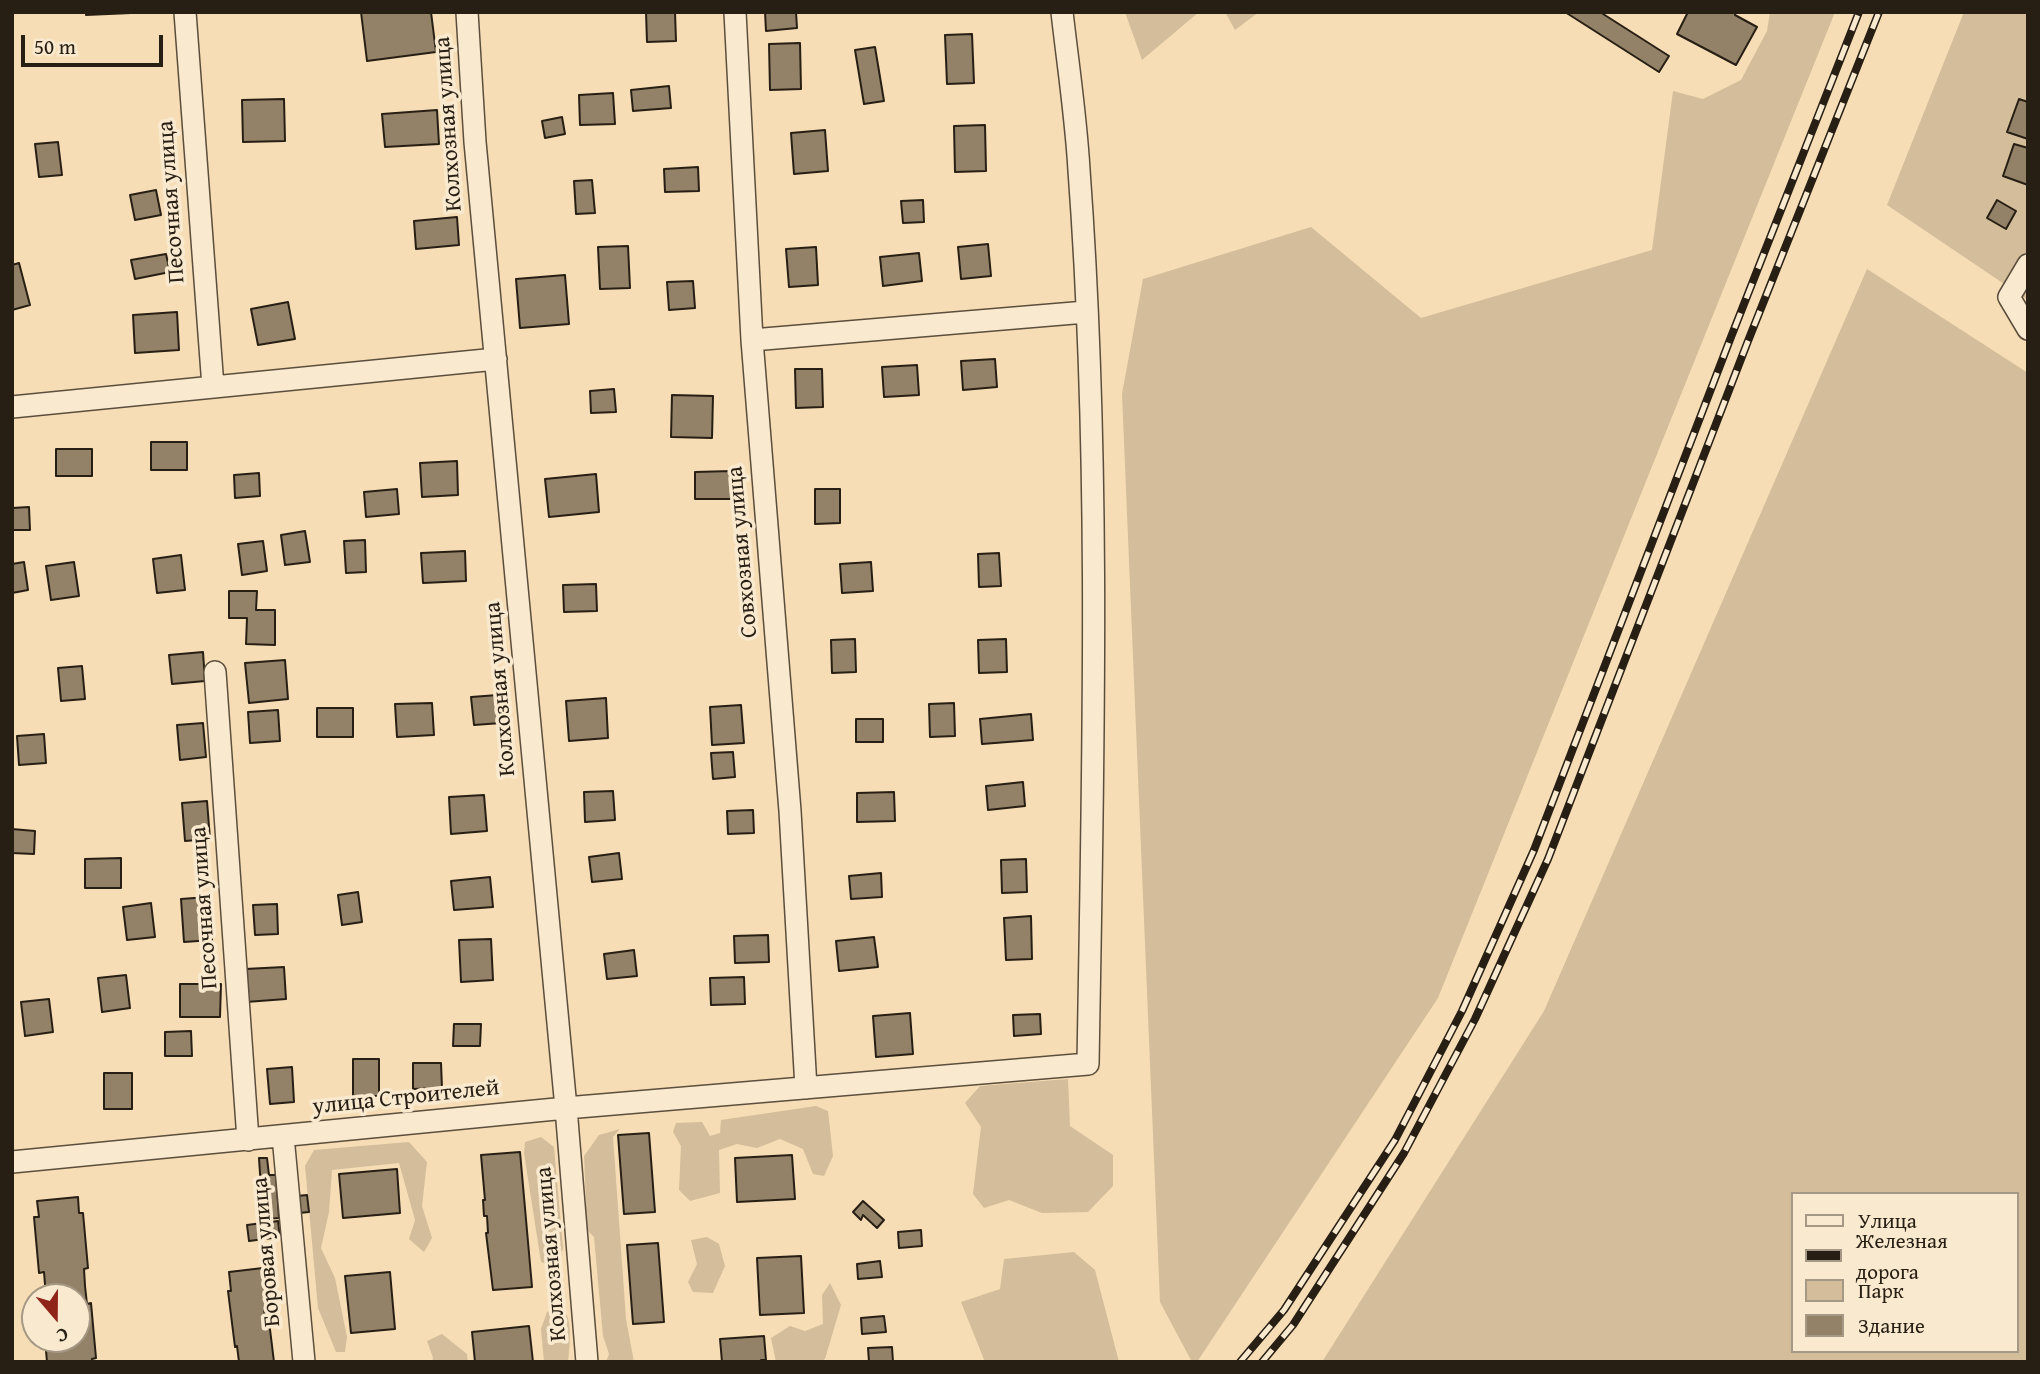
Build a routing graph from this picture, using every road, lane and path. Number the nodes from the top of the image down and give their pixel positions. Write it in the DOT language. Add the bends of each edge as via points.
graph roads {
  1 [pos="185,12"];
  2 [pos="467,12"];
  3 [pos="735,12"];
  4 [pos="1062,12"];
  5 [pos="2028,265"];
  6 [pos="1086,312"];
  7 [pos="2028,328"];
  8 [pos="752,340"];
  9 [pos="496,359"];
  10 [pos="213,387"];
  11 [pos="12,407"];
  12 [pos="215,672"];
  13 [pos="806,1088"];
  14 [pos="566,1108"];
  15 [pos="283,1136"];
  16 [pos="248,1140"];
  17 [pos="12,1162"];
  18 [pos="304,1362"];
  19 [pos="587,1362"];
  1 -- 10 [label="street, Песочная улица"];
  2 -- 9 [label="street, Колхозная улица"];
  3 -- 8 [label="street, Совхозная улица"];
  4 -- 6 [label="street" via="1079,169"];
  5 -- 7 [label="street" via="2009,297"];
  6 -- 8 [label="street"];
  6 -- 13 [label="street, улица Строителей" via="1095,610 1088,1064"];
  8 -- 13 [label="street, Совхозная улица" via="790,811"];
  9 -- 10 [label="street"];
  9 -- 14 [label="street, Колхозная улица"];
  10 -- 11 [label="street"];
  12 -- 16 [label="street, Песочная улица"];
  13 -- 14 [label="street, улица Строителей"];
  14 -- 15 [label="street, улица Строителей"];
  14 -- 19 [label="street, Колхозная улица"];
  15 -- 16 [label="street, улица Строителей"];
  15 -- 18 [label="street, Боровая улица"];
  16 -- 17 [label="street, улица Строителей"];
}
